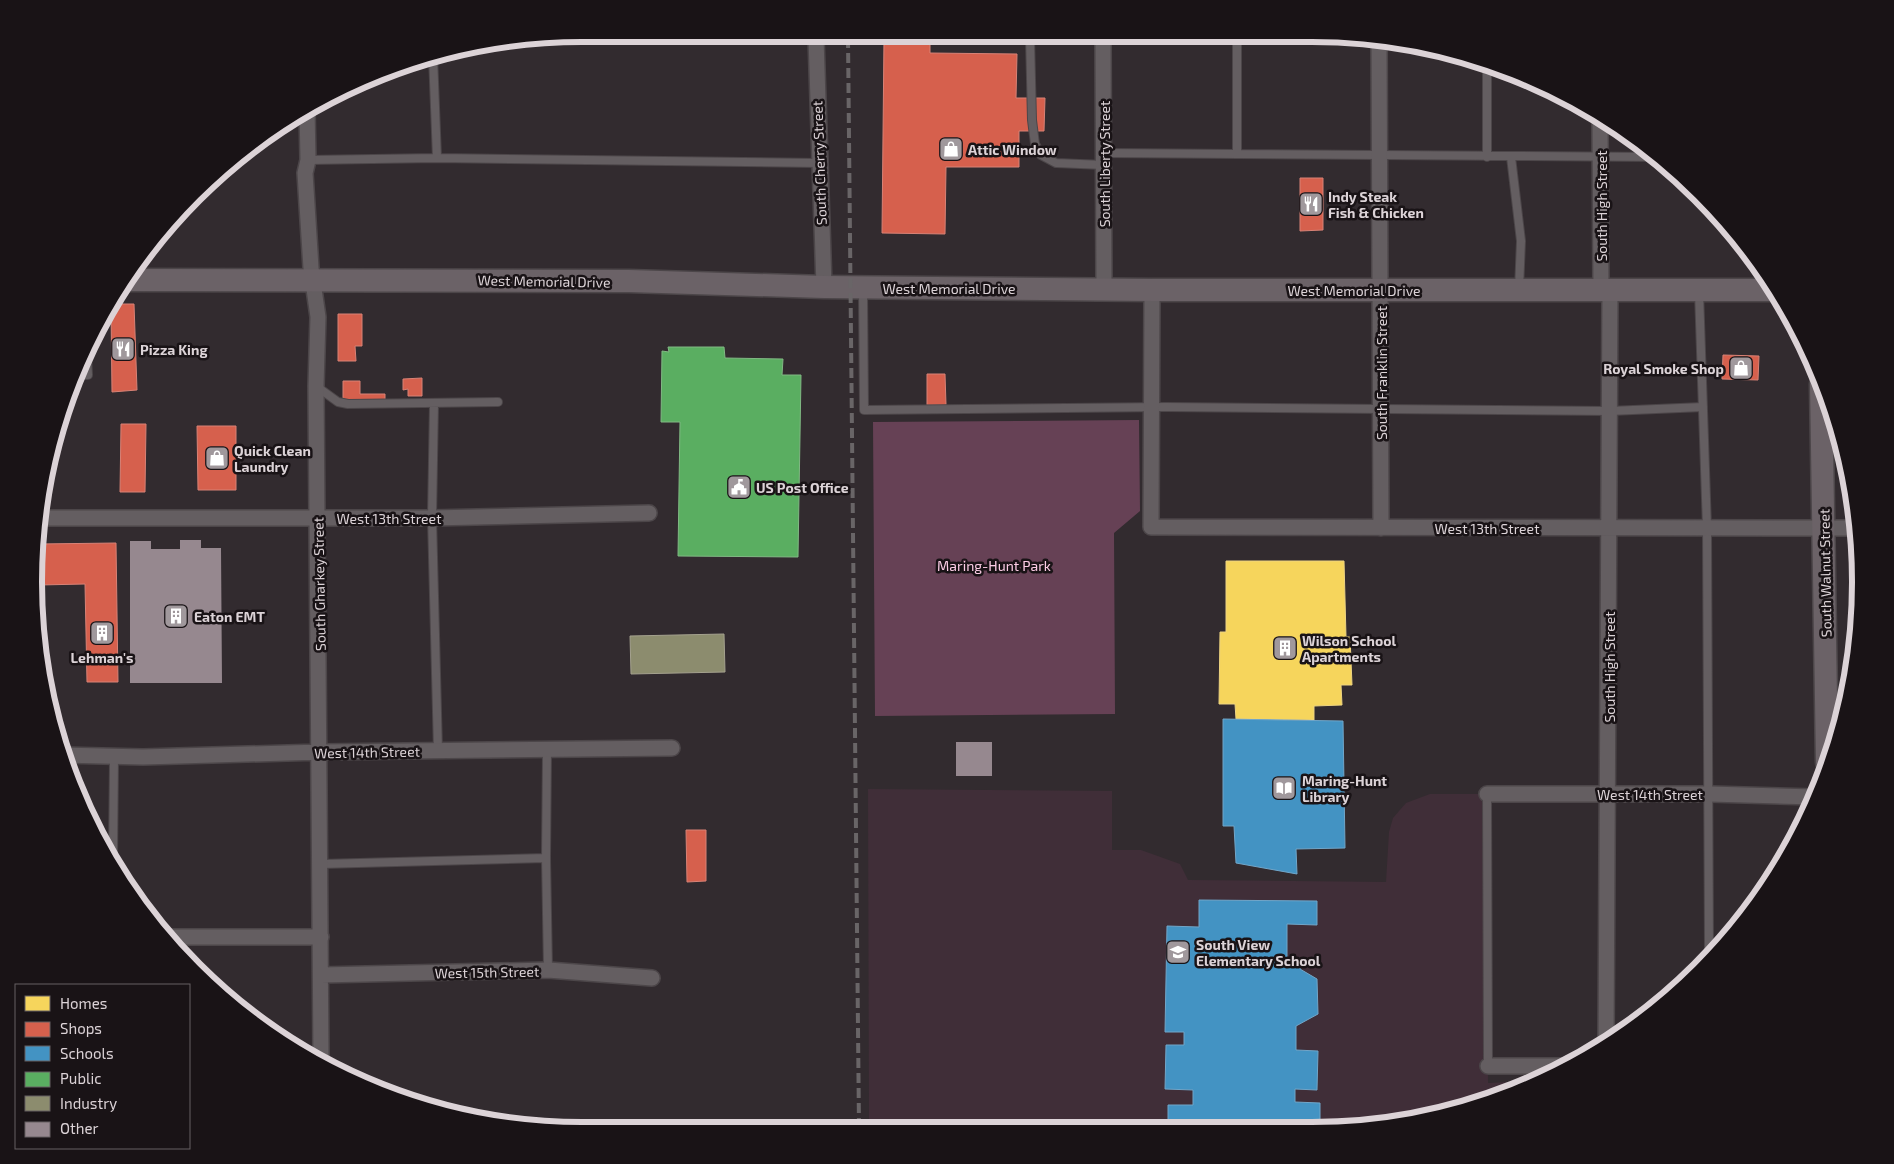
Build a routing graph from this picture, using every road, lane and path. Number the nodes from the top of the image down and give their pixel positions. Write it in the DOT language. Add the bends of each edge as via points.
graph roads {
  1 [pos="816,42"];
  2 [pos="1030,42"];
  3 [pos="1103,42"];
  4 [pos="1237,42"];
  5 [pos="1378,47"];
  6 [pos="433,64"];
  7 [pos="1487,72"];
  8 [pos="307,118"];
  9 [pos="1600,126"];
  10 [pos="1237,154"];
  11 [pos="1379,156"];
  12 [pos="1487,157"];
  13 [pos="1511,157"];
  14 [pos="1600,157"];
  15 [pos="1644,157"];
  16 [pos="437,158"];
  17 [pos="1104,159"];
  18 [pos="308,160"];
  19 [pos="818,163"];
  20 [pos="134,280"];
  21 [pos="313,281"];
  22 [pos="824,287"];
  23 [pos="863,287"];
  24 [pos="1104,289"];
  25 [pos="1152,290"];
  26 [pos="1381,290"];
  27 [pos="1519,290"];
  28 [pos="1699,290"];
  29 [pos="1766,290"];
  30 [pos="1605,291"];
  31 [pos="316,386"];
  32 [pos="498,402"];
  33 [pos="434,403"];
  34 [pos="1821,405"];
  35 [pos="1151,407"];
  36 [pos="1703,407"];
  37 [pos="1381,409"];
  38 [pos="1610,411"];
  39 [pos="650,513"];
  40 [pos="46,518"];
  41 [pos="318,518"];
  42 [pos="432,518"];
  43 [pos="1381,528"];
  44 [pos="1610,528"];
  45 [pos="1708,528"];
  46 [pos="1824,528"];
  47 [pos="1848,528"];
  48 [pos="1827,743"];
  49 [pos="672,748"];
  50 [pos="547,750"];
  51 [pos="438,751"];
  52 [pos="321,752"];
  53 [pos="71,755"];
  54 [pos="114,757"];
  55 [pos="1487,794"];
  56 [pos="1608,794"];
  57 [pos="1710,794"];
  58 [pos="1806,797"];
  59 [pos="113,849"];
  60 [pos="546,858"];
  61 [pos="321,864"];
  62 [pos="175,937"];
  63 [pos="321,937"];
  64 [pos="1709,947"];
  65 [pos="548,970"];
  66 [pos="321,975"];
  67 [pos="652,978"];
  68 [pos="1606,1035"];
  69 [pos="321,1054"];
  70 [pos="1488,1066"];
  71 [pos="1551,1066"];
  1 -- 19 [label="street, South Cherry Street"];
  2 -- 17 [label="lane" via="1032,120 1041,155 1056,163"];
  3 -- 17 [label="street, South Liberty Street"];
  4 -- 10 [label="lane"];
  5 -- 11 [label="street, South Franklin Street"];
  6 -- 16 [label="lane"];
  7 -- 12 [label="lane"];
  8 -- 18 [label="street, South Gharkey Street"];
  9 -- 14 [label="street, South High Street"];
  10 -- 11 [label="lane"];
  10 -- 17 [label="lane"];
  11 -- 12 [label="lane"];
  11 -- 26 [label="street, South Franklin Street"];
  12 -- 13 [label="lane"];
  13 -- 14 [label="lane"];
  13 -- 27 [label="lane" via="1521,241"];
  14 -- 15 [label="lane"];
  14 -- 30 [label="street, South High Street"];
  16 -- 18 [label="lane"];
  16 -- 19 [label="lane"];
  17 -- 24 [label="street, South Liberty Street"];
  18 -- 21 [label="street, South Gharkey Street" via="305,173"];
  19 -- 22 [label="street, South Cherry Street"];
  20 -- 21 [label="main road, West Memorial Drive"];
  21 -- 22 [label="main road, West Memorial Drive" via="609,281"];
  21 -- 31 [label="street, South Gharkey Street" via="318,317"];
  22 -- 23 [label="main road, West Memorial Drive"];
  23 -- 24 [label="main road, West Memorial Drive"];
  23 -- 35 [label="lane" via="864,410"];
  24 -- 25 [label="main road, West Memorial Drive"];
  25 -- 26 [label="main road, West Memorial Drive"];
  25 -- 35 [label="street"];
  26 -- 27 [label="main road, West Memorial Drive"];
  26 -- 37 [label="street, South Franklin Street"];
  27 -- 30 [label="main road, West Memorial Drive"];
  28 -- 29 [label="main road, West Memorial Drive"];
  28 -- 30 [label="main road, West Memorial Drive"];
  28 -- 36 [label="lane"];
  30 -- 38 [label="street, South High Street"];
  31 -- 33 [label="lane" via="338,402 348,404"];
  31 -- 41 [label="street, South Gharkey Street"];
  32 -- 33 [label="lane"];
  33 -- 42 [label="lane"];
  34 -- 46 [label="main road, South Walnut Street"];
  35 -- 37 [label="lane"];
  35 -- 43 [label="street, West 13th Street" via="1151,527"];
  36 -- 38 [label="lane"];
  36 -- 45 [label="lane"];
  37 -- 38 [label="lane"];
  37 -- 43 [label="street, South Franklin Street"];
  38 -- 44 [label="street, South High Street"];
  39 -- 42 [label="street, West 13th Street"];
  40 -- 41 [label="street, West 13th Street"];
  41 -- 42 [label="street, West 13th Street"];
  41 -- 52 [label="street, South Gharkey Street"];
  42 -- 51 [label="lane"];
  43 -- 44 [label="street, West 13th Street"];
  44 -- 45 [label="street, West 13th Street"];
  44 -- 56 [label="street, South High Street"];
  45 -- 46 [label="street, West 13th Street"];
  45 -- 57 [label="lane"];
  46 -- 47 [label="street, West 13th Street"];
  46 -- 48 [label="main road, South Walnut Street"];
  49 -- 50 [label="street, West 14th Street"];
  50 -- 51 [label="street, West 14th Street"];
  50 -- 60 [label="lane"];
  51 -- 52 [label="street, West 14th Street"];
  52 -- 54 [label="street, West 14th Street"];
  52 -- 61 [label="street, South Gharkey Street"];
  53 -- 54 [label="street, West 14th Street"];
  54 -- 59 [label="lane"];
  55 -- 56 [label="street, West 14th Street"];
  55 -- 70 [label="lane"];
  56 -- 57 [label="street, West 14th Street"];
  56 -- 68 [label="street, South High Street"];
  57 -- 58 [label="street, West 14th Street"];
  57 -- 64 [label="lane"];
  60 -- 61 [label="lane"];
  60 -- 65 [label="lane"];
  61 -- 63 [label="street, South Gharkey Street"];
  62 -- 63 [label="street"];
  63 -- 66 [label="street, South Gharkey Street"];
  65 -- 66 [label="street, West 15th Street"];
  65 -- 67 [label="street, West 15th Street"];
  66 -- 69 [label="street, South Gharkey Street"];
  70 -- 71 [label="street"];
}
